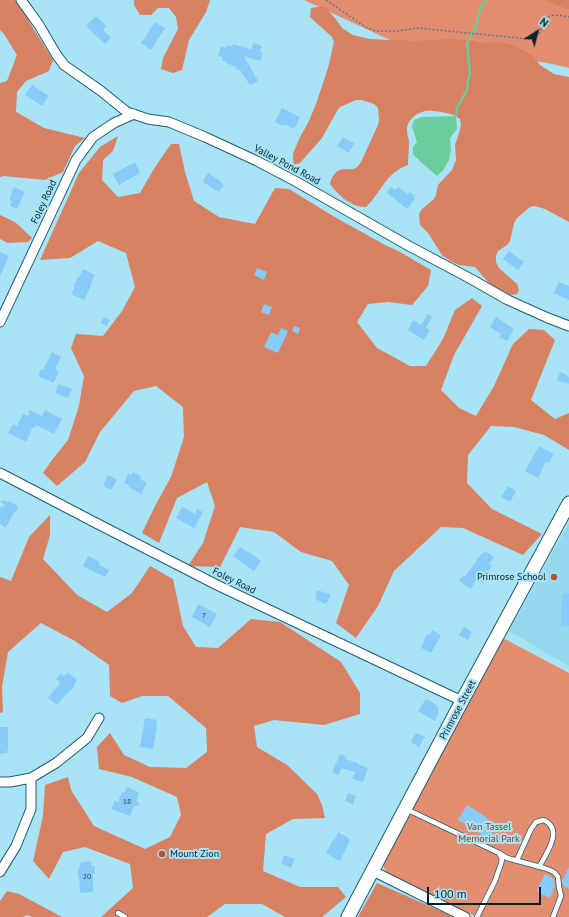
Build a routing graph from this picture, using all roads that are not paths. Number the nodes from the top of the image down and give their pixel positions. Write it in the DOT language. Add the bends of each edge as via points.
graph roads {
  1 [pos="21,0"];
  2 [pos="134,114"];
  3 [pos="0,322"];
  4 [pos="569,326"];
  5 [pos="0,473"];
  6 [pos="569,503"];
  7 [pos="462,701"];
  8 [pos="99,718"];
  9 [pos="31,778"];
  10 [pos="0,782"];
  11 [pos="405,808"];
  12 [pos="499,853"];
  13 [pos="516,860"];
  14 [pos="539,867"];
  15 [pos="373,871"];
  16 [pos="0,872"];
  17 [pos="118,913"];
  18 [pos="125,917"];
  19 [pos="348,917"];
  20 [pos="465,917"];
  21 [pos="477,917"];
  22 [pos="553,917"];
  1 -- 2 [label="street, Valley Pond Road" via="64,65 127,112"];
  2 -- 3 [label="street, Foley Road" via="93,137 76,160"];
  2 -- 4 [label="street, Valley Pond Road" via="169,122 257,161 508,300"];
  5 -- 7 [label="street, Foley Road" via="219,586"];
  6 -- 7 [label="main road, Primrose Street"];
  7 -- 11 [label="main road, Primrose Street"];
  8 -- 9 [label="street" via="87,738 56,763"];
  9 -- 10 [label="street"];
  9 -- 16 [label="street" via="30,809 16,846"];
  11 -- 12 [label="lane"];
  11 -- 15 [label="main road, Primrose Street"];
  12 -- 13 [label="lane"];
  12 -- 21 [label="lane" via="502,864"];
  13 -- 14 [label="lane"];
  13 -- 14 [label="lane" via="531,829 536,822 544,820 551,825 554,835"];
  14 -- 22 [label="lane" via="552,871 558,877 561,896"];
  15 -- 19 [label="main road, Primrose Street"];
  15 -- 20 [label="street"];
  17 -- 18 [label="lane"];
}
